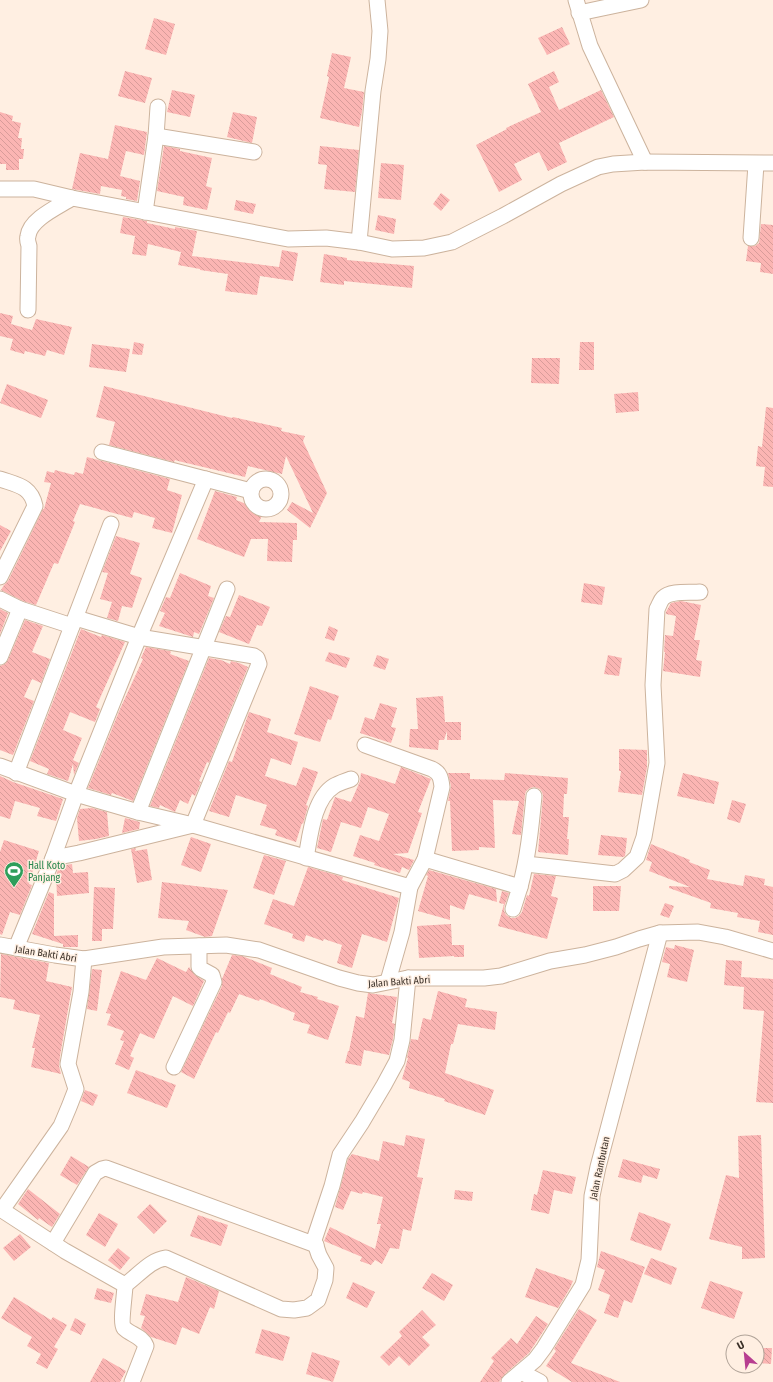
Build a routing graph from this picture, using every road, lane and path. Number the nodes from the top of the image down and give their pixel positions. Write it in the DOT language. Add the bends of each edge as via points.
graph roads {
  1 [pos="377,0"];
  2 [pos="641,0"];
  3 [pos="577,7"];
  4 [pos="158,106"];
  5 [pos="156,136"];
  6 [pos="254,152"];
  7 [pos="645,162"];
  8 [pos="773,163"];
  9 [pos="756,164"];
  10 [pos="0,189"];
  11 [pos="72,198"];
  12 [pos="145,212"];
  13 [pos="751,238"];
  14 [pos="359,242"];
  15 [pos="28,310"];
  16 [pos="102,452"];
  17 [pos="0,479"];
  18 [pos="206,479"];
  19 [pos="251,491"];
  20 [pos="111,524"];
  21 [pos="0,577"];
  22 [pos="227,589"];
  23 [pos="700,592"];
  24 [pos="0,599"];
  25 [pos="20,609"];
  26 [pos="74,622"];
  27 [pos="139,637"];
  28 [pos="203,648"];
  29 [pos="0,657"];
  30 [pos="365,745"];
  31 [pos="0,766"];
  32 [pos="16,772"];
  33 [pos="351,779"];
  34 [pos="76,794"];
  35 [pos="534,796"];
  36 [pos="138,812"];
  37 [pos="193,825"];
  38 [pos="53,858"];
  39 [pos="306,858"];
  40 [pos="425,858"];
  41 [pos="526,864"];
  42 [pos="410,887"];
  43 [pos="520,887"];
  44 [pos="513,909"];
  45 [pos="660,934"];
  46 [pos="0,945"];
  47 [pos="199,946"];
  48 [pos="16,948"];
  49 [pos="773,952"];
  50 [pos="84,959"];
  51 [pos="408,978"];
  52 [pos="388,981"];
  53 [pos="174,1067"];
  54 [pos="53,1243"];
  55 [pos="316,1245"];
  56 [pos="125,1284"];
  57 [pos="522,1372"];
  58 [pos="132,1382"];
  59 [pos="509,1382"];
  60 [pos="540,1382"];
  1 -- 14 [label="street" via="380,31 378,59"];
  2 -- 3 [label="street"];
  3 -- 7 [label="street" via="590,46"];
  4 -- 5 [label="street"];
  5 -- 6 [label="street"];
  5 -- 12 [label="street"];
  7 -- 9 [label="street"];
  7 -- 14 [label="street" via="598,167 560,184 452,242 424,248 392,249"];
  8 -- 9 [label="street"];
  9 -- 13 [label="street"];
  10 -- 11 [label="street" via="34,189"];
  11 -- 12 [label="street"];
  11 -- 15 [label="street" via="38,219 28,236"];
  12 -- 14 [label="street" via="288,239 326,238"];
  16 -- 18 [label="street"];
  17 -- 21 [label="street" via="30,492 35,506"];
  18 -- 19 [label="street"];
  18 -- 27 [label="street"];
  20 -- 26 [label="street"];
  22 -- 28 [label="street"];
  23 -- 41 [label="street" via="672,593 662,599 657,609 653,685 657,763 644,837 637,857 624,870 615,874"];
  24 -- 25 [label="street"];
  25 -- 26 [label="street"];
  25 -- 29 [label="street"];
  26 -- 27 [label="street"];
  26 -- 32 [label="street"];
  27 -- 28 [label="street"];
  27 -- 34 [label="street"];
  28 -- 36 [label="street"];
  28 -- 37 [label="street" via="254,656 259,664"];
  30 -- 40 [label="street" via="438,772 442,787"];
  31 -- 32 [label="street"];
  32 -- 34 [label="street"];
  33 -- 39 [label="street" via="334,786 321,799 311,827"];
  34 -- 36 [label="street"];
  34 -- 38 [label="street"];
  35 -- 41 [label="street"];
  36 -- 37 [label="street"];
  37 -- 38 [label="street"];
  37 -- 39 [label="street"];
  38 -- 48 [label="street"];
  39 -- 42 [label="street"];
  40 -- 42 [label="street"];
  40 -- 43 [label="street"];
  41 -- 43 [label="street"];
  42 -- 52 [label="street" via="402,932"];
  43 -- 44 [label="street"];
  45 -- 49 [label="street, Jalan Bakti Abri" via="698,932 725,937"];
  45 -- 51 [label="street, Jalan Bakti Abri" via="501,976"];
  45 -- 57 [label="street, Jalan Rambutan" via="598,1167 592,1196 589,1260 583,1285 544,1348"];
  46 -- 48 [label="street, Jalan Bakti Abri"];
  47 -- 50 [label="street, Jalan Bakti Abri" via="163,947"];
  47 -- 52 [label="street, Jalan Bakti Abri" via="226,945 259,950 358,983 372,985"];
  47 -- 53 [label="street" via="199,967 212,975 214,982"];
  48 -- 50 [label="street, Jalan Bakti Abri"];
  50 -- 54 [label="street" via="81,992 68,1064 76,1089 61,1126 2,1210"];
  51 -- 52 [label="street, Jalan Bakti Abri"];
  51 -- 55 [label="street" via="402,1040 397,1061 362,1122 340,1154 314,1240"];
  54 -- 55 [label="street" via="96,1173 106,1168"];
  54 -- 56 [label="street"];
  55 -- 56 [label="street" via="326,1268 325,1280 318,1300 307,1308 281,1309 166,1258 148,1265"];
  56 -- 58 [label="street" via="122,1324 146,1346"];
  57 -- 59 [label="street, Jalan Rambutan"];
  57 -- 60 [label="street"];
}
